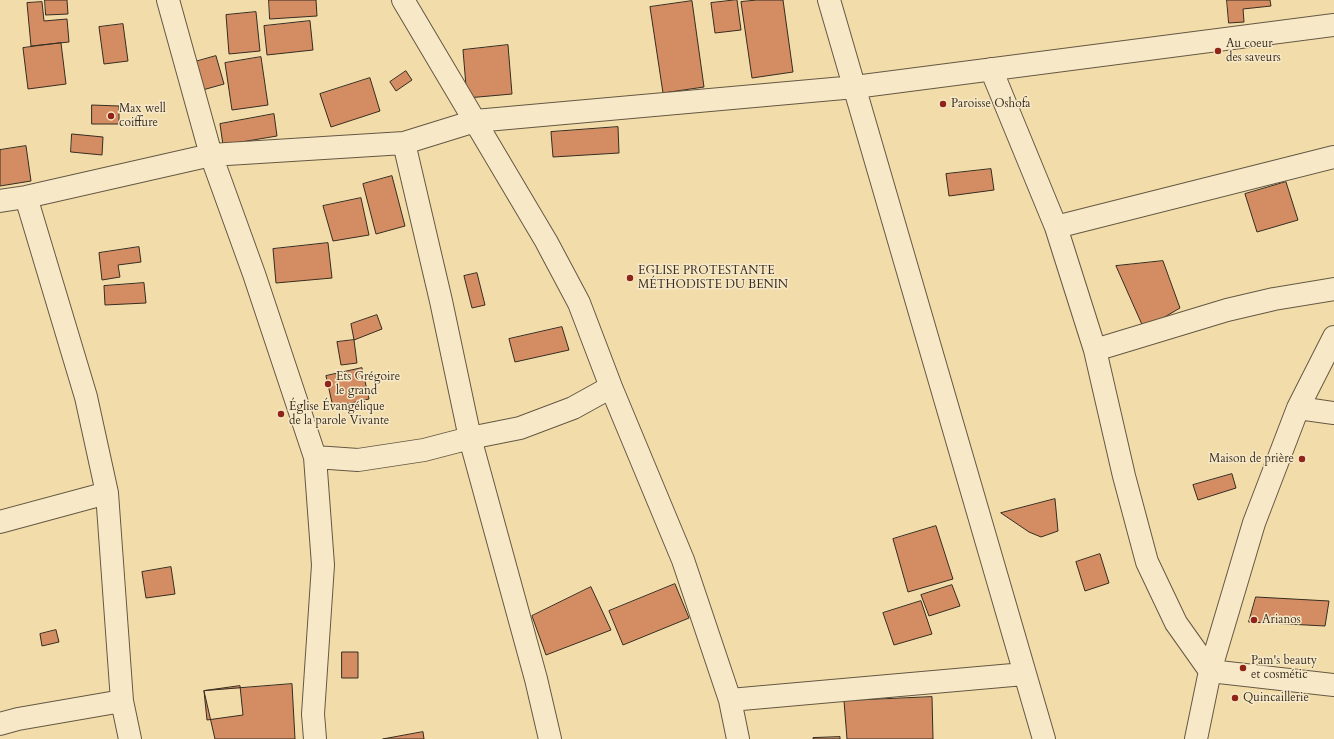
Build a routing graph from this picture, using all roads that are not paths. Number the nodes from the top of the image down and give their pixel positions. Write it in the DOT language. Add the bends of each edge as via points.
graph roads {
  1 [pos="168,0"];
  2 [pos="403,0"];
  3 [pos="829,0"];
  4 [pos="1334,25"];
  5 [pos="991,69"];
  6 [pos="855,87"];
  7 [pos="475,121"];
  8 [pos="404,143"];
  9 [pos="211,155"];
  10 [pos="1334,157"];
  11 [pos="26,197"];
  12 [pos="0,201"];
  13 [pos="1056,227"];
  14 [pos="1334,289"];
  15 [pos="1334,337"];
  16 [pos="1095,350"];
  17 [pos="611,387"];
  18 [pos="1298,408"];
  19 [pos="1334,413"];
  20 [pos="470,438"];
  21 [pos="315,456"];
  22 [pos="107,493"];
  23 [pos="0,522"];
  24 [pos="1210,671"];
  25 [pos="1024,674"];
  26 [pos="1334,685"];
  27 [pos="122,700"];
  28 [pos="730,700"];
  29 [pos="0,724"];
  30 [pos="130,739"];
  31 [pos="315,739"];
  32 [pos="550,739"];
  33 [pos="738,739"];
  34 [pos="1044,739"];
  35 [pos="1196,739"];
  1 -- 9 [label="street"];
  2 -- 7 [label="street"];
  3 -- 6 [label="street"];
  4 -- 5 [label="street"];
  5 -- 6 [label="street"];
  5 -- 13 [label="street"];
  6 -- 7 [label="street"];
  6 -- 25 [label="street"];
  7 -- 8 [label="street"];
  7 -- 17 [label="street" via="546,240 579,303"];
  8 -- 9 [label="street"];
  8 -- 20 [label="street"];
  9 -- 11 [label="street"];
  9 -- 21 [label="street"];
  10 -- 13 [label="street"];
  11 -- 12 [label="street"];
  11 -- 22 [label="street" via="86,397"];
  13 -- 16 [label="street"];
  14 -- 16 [label="street" via="1227,310"];
  15 -- 18 [label="street"];
  16 -- 24 [label="street" via="1124,476 1148,562 1176,623"];
  17 -- 20 [label="street" via="573,408 520,428"];
  17 -- 28 [label="street" via="683,560"];
  18 -- 19 [label="street"];
  18 -- 24 [label="street" via="1254,523"];
  20 -- 21 [label="street" via="424,450 358,460"];
  20 -- 32 [label="street"];
  21 -- 31 [label="street" via="323,565 313,714"];
  22 -- 23 [label="street"];
  22 -- 27 [label="street"];
  24 -- 26 [label="street"];
  24 -- 35 [label="street"];
  25 -- 28 [label="street"];
  25 -- 34 [label="street"];
  27 -- 29 [label="street"];
  27 -- 30 [label="street"];
  28 -- 33 [label="street"];
}
